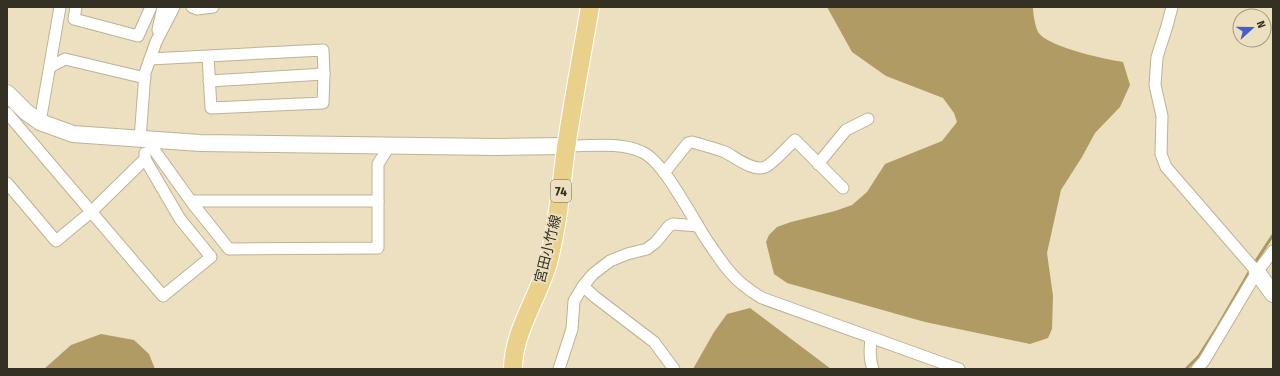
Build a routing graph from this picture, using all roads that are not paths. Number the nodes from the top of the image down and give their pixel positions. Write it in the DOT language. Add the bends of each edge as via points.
graph roads {
  1 [pos="60,7"];
  2 [pos="76,7"];
  3 [pos="151,7"];
  4 [pos="163,7"];
  5 [pos="174,7"];
  6 [pos="192,7"];
  7 [pos="213,7"];
  8 [pos="590,7"];
  9 [pos="1172,7"];
  10 [pos="156,42"];
  11 [pos="208,56"];
  12 [pos="150,59"];
  13 [pos="50,67"];
  14 [pos="324,74"];
  15 [pos="145,78"];
  16 [pos="209,81"];
  17 [pos="7,94"];
  18 [pos="7,114"];
  19 [pos="868,119"];
  20 [pos="40,122"];
  21 [pos="143,139"];
  22 [pos="390,145"];
  23 [pos="567,146"];
  24 [pos="145,158"];
  25 [pos="818,164"];
  26 [pos="664,173"];
  27 [pos="7,183"];
  28 [pos="843,188"];
  29 [pos="191,201"];
  30 [pos="378,201"];
  31 [pos="91,212"];
  32 [pos="698,226"];
  33 [pos="1273,251"];
  34 [pos="1257,272"];
  35 [pos="583,286"];
  36 [pos="1273,294"];
  37 [pos="871,338"];
  38 [pos="514,369"];
  39 [pos="559,369"];
  40 [pos="674,369"];
  41 [pos="873,369"];
  42 [pos="959,369"];
  43 [pos="1197,369"];
  1 -- 13 [label="street"];
  2 -- 3 [label="street" via="74,19 138,36"];
  4 -- 10 [label="street"];
  5 -- 10 [label="street"];
  6 -- 7 [label="street"];
  8 -- 23 [label="main road, 宮田小竹線 / 74"];
  9 -- 34 [label="street" via="1157,58 1155,85 1162,116 1161,154 1166,167"];
  10 -- 12 [label="street"];
  11 -- 12 [label="street"];
  11 -- 14 [label="street" via="323,50"];
  11 -- 16 [label="street"];
  12 -- 15 [label="street"];
  13 -- 15 [label="street" via="65,59"];
  13 -- 20 [label="street"];
  14 -- 16 [label="street"];
  14 -- 16 [label="street" via="324,104 211,108"];
  15 -- 21 [label="street"];
  17 -- 20 [label="street"];
  18 -- 31 [label="street"];
  19 -- 25 [label="street" via="846,130"];
  20 -- 21 [label="street" via="73,134"];
  21 -- 22 [label="street" via="200,143"];
  21 -- 24 [label="street"];
  21 -- 29 [label="street"];
  22 -- 23 [label="street" via="496,148"];
  22 -- 30 [label="street" via="378,164"];
  23 -- 26 [label="street" via="630,148 643,152"];
  23 -- 38 [label="main road, 宮田小竹線 / 74" via="556,230 538,292 520,333 513,357"];
  24 -- 31 [label="street"];
  24 -- 31 [label="street" via="180,219 211,257 163,296"];
  25 -- 26 [label="street" via="795,140 765,168 750,166 726,153 692,142 688,143"];
  25 -- 28 [label="street"];
  26 -- 32 [label="street"];
  27 -- 31 [label="street" via="56,241"];
  29 -- 30 [label="street"];
  29 -- 30 [label="street" via="228,249 378,248"];
  32 -- 35 [label="street" via="668,226 647,249 610,261 593,274"];
  32 -- 37 [label="street" via="729,270 741,283 762,298"];
  33 -- 34 [label="street"];
  34 -- 36 [label="street"];
  34 -- 43 [label="street"];
  35 -- 39 [label="street" via="574,301 572,329"];
  35 -- 40 [label="street" via="654,342"];
  37 -- 41 [label="street" via="870,355"];
  37 -- 42 [label="street"];
}
